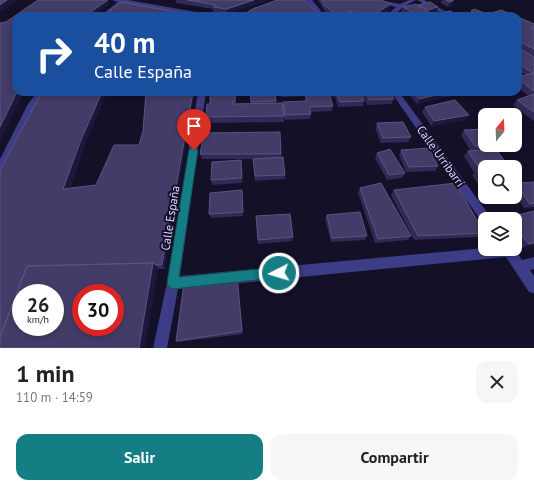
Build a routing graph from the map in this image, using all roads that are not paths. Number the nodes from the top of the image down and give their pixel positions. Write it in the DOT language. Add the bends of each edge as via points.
graph roads {
  1 [pos="115,0"];
  2 [pos="285,0"];
  3 [pos="309,0"];
  4 [pos="370,0"];
  5 [pos="413,0"];
  6 [pos="420,0"];
  7 [pos="124,1"];
  8 [pos="401,6"];
  9 [pos="109,12"];
  10 [pos="185,12"];
  11 [pos="250,12"];
  12 [pos="319,12"];
  13 [pos="394,12"];
  14 [pos="444,12"];
  15 [pos="38,96"];
  16 [pos="201,96"];
  17 [pos="398,96"];
  18 [pos="0,169"];
  19 [pos="481,212"];
  20 [pos="478,253"];
  21 [pos="512,256"];
  22 [pos="534,263"];
  23 [pos="520,267"];
  24 [pos="173,283"];
  25 [pos="534,287"];
  26 [pos="160,348"];
  1 -- 7 [label="street"];
  2 -- 11 [label="street"];
  3 -- 12 [label="street"];
  4 -- 8 [label="street"];
  5 -- 8 [label="street"];
  6 -- 14 [label="street"];
  7 -- 9 [label="street"];
  7 -- 10 [label="street"];
  8 -- 13 [label="street"];
  15 -- 18 [label="street"];
  16 -- 24 [label="street, Calle España"];
  17 -- 19 [label="street, Calle Urribarrí"];
  20 -- 24 [label="street"];
  21 -- 23 [label="street"];
  22 -- 23 [label="street"];
  23 -- 25 [label="street"];
  24 -- 26 [label="street, Calle España"];
}
